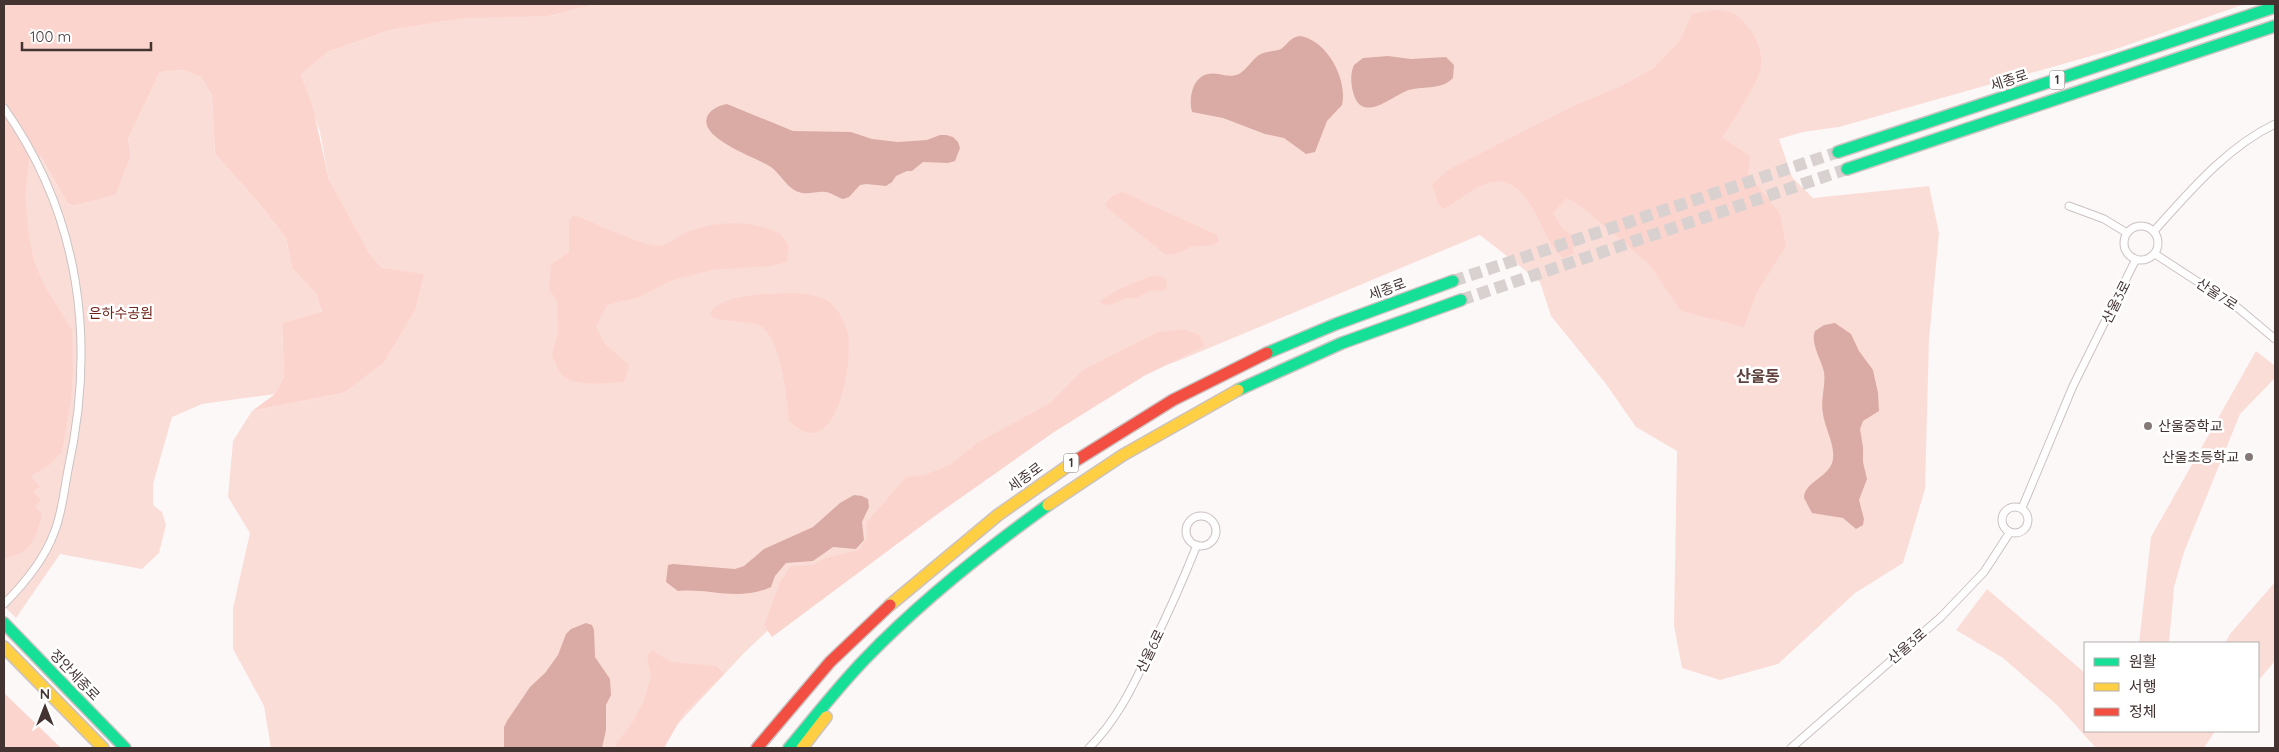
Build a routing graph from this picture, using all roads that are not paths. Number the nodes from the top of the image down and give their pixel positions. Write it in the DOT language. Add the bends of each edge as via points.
graph roads {
  1 [pos="2275,7"];
  2 [pos="2275,26"];
  3 [pos="4,108"];
  4 [pos="2275,124"];
  5 [pos="1838,152"];
  6 [pos="1847,169"];
  7 [pos="2070,206"];
  8 [pos="2154,231"];
  9 [pos="2127,233"];
  10 [pos="2155,254"];
  11 [pos="2136,259"];
  12 [pos="1454,281"];
  13 [pos="1461,300"];
  14 [pos="2275,339"];
  15 [pos="2022,508"];
  16 [pos="2010,532"];
  17 [pos="1197,546"];
  18 [pos="907,590"];
  19 [pos="4,604"];
  20 [pos="920,607"];
  21 [pos="4,623"];
  22 [pos="4,647"];
  23 [pos="103,748"];
  24 [pos="125,748"];
  25 [pos="747,748"];
  26 [pos="757,748"];
  27 [pos="789,748"];
  28 [pos="802,748"];
  29 [pos="1089,748"];
  30 [pos="1791,748"];
  1 -- 5 [label="highway, 세종로 / 1"];
  2 -- 6 [label="highway, 1"];
  3 -- 19 [label="street" via="30,149 59,212 74,271 82,334 79,415 55,533 35,568"];
  4 -- 8 [label="street" via="2228,154"];
  7 -- 9 [label="street" via="2104,219"];
  8 -- 9 [label="street" via="2150,227 2138,226"];
  8 -- 10 [label="street" via="2159,241"];
  9 -- 11 [label="street" via="2125,248"];
  10 -- 11 [label="street" via="2147,259"];
  10 -- 14 [label="street, 산울7로" via="2238,308"];
  11 -- 15 [label="street, 산울3로" via="2073,386"];
  12 -- 18 [label="highway, 세종로 / 1" via="1296,340 1217,377 1134,423 1055,473 1003,511"];
  13 -- 20 [label="highway, 1" via="1303,359 1230,394 1149,439 1068,490 994,545"];
  15 -- 16 [label="street" via="2028,516 2028,525 2023,531"];
  15 -- 16 [label="street" via="2010,507 2004,513 2002,522"];
  16 -- 30 [label="street, 산울3로" via="1984,572 1941,617"];
  17 -- 17 [label="street" via="1207,545 1214,539 1215,524 1208,518 1198,516 1187,526 1187,535"];
  17 -- 29 [label="street, 산울6로" via="1127,699 1106,731"];
  18 -- 25 [label="highway" via="843,642"];
  18 -- 26 [label="highway, 세종로 / 1" via="839,653"];
  20 -- 27 [label="highway, 1" via="854,671"];
  20 -- 28 [label="highway" via="848,689"];
  21 -- 24 [label="highway, 정안세종로"];
  22 -- 23 [label="highway"];
}
